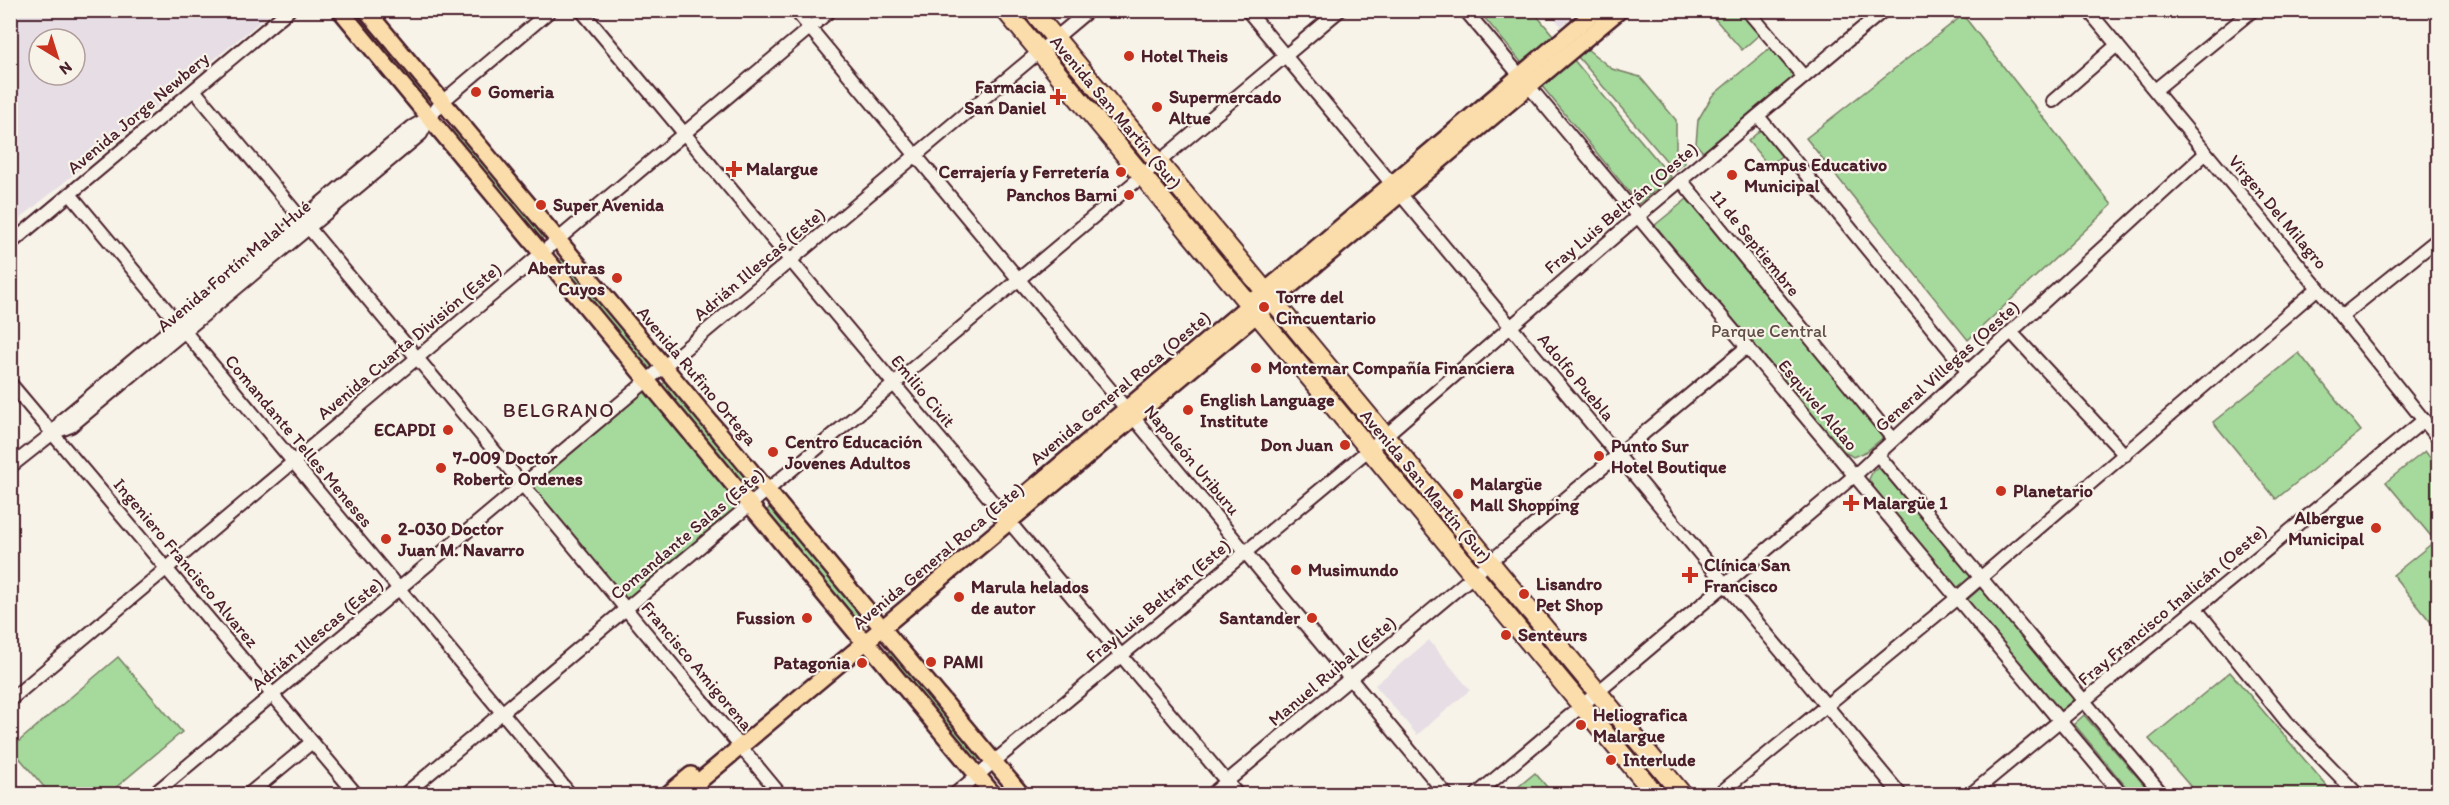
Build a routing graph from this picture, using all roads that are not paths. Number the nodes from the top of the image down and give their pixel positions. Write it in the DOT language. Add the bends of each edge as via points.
graph roads {
  1 [pos="289,10"];
  2 [pos="340,10"];
  3 [pos="366,10"];
  4 [pos="551,10"];
  5 [pos="581,10"];
  6 [pos="795,10"];
  7 [pos="831,10"];
  8 [pos="1005,10"];
  9 [pos="1032,10"];
  10 [pos="1089,10"];
  11 [pos="1247,10"];
  12 [pos="1340,10"];
  13 [pos="1464,10"];
  14 [pos="1597,10"];
  15 [pos="1620,10"];
  16 [pos="1748,10"];
  17 [pos="1884,10"];
  18 [pos="2088,10"];
  19 [pos="2253,10"];
  20 [pos="810,28"];
  21 [pos="1055,39"];
  22 [pos="2116,45"];
  23 [pos="1040,52"];
  24 [pos="1285,56"];
  25 [pos="1804,77"];
  26 [pos="1524,82"];
  27 [pos="194,90"];
  28 [pos="2155,90"];
  29 [pos="442,102"];
  30 [pos="2053,102"];
  31 [pos="1758,116"];
  32 [pos="430,117"];
  33 [pos="684,134"];
  34 [pos="2206,153"];
  35 [pos="916,156"];
  36 [pos="1158,163"];
  37 [pos="1142,176"];
  38 [pos="1681,180"];
  39 [pos="1396,190"];
  40 [pos="70,194"];
  41 [pos="1637,217"];
  42 [pos="305,223"];
  43 [pos="2439,239"];
  44 [pos="558,240"];
  45 [pos="10,244"];
  46 [pos="541,254"];
  47 [pos="790,261"];
  48 [pos="1018,280"];
  49 [pos="2318,288"];
  50 [pos="1268,296"];
  51 [pos="1253,309"];
  52 [pos="2341,317"];
  53 [pos="180,327"];
  54 [pos="1510,327"];
  55 [pos="2011,332"];
  56 [pos="1747,347"];
  57 [pos="417,358"];
  58 [pos="664,367"];
  59 [pos="1968,372"];
  60 [pos="646,381"];
  61 [pos="10,383"];
  62 [pos="894,384"];
  63 [pos="1129,413"];
  64 [pos="2424,420"];
  65 [pos="53,433"];
  66 [pos="1385,436"];
  67 [pos="2439,438"];
  68 [pos="1893,439"];
  69 [pos="1369,449"];
  70 [pos="1877,454"];
  71 [pos="1617,455"];
  72 [pos="2125,455"];
  73 [pos="293,462"];
  74 [pos="10,467"];
  75 [pos="1854,476"];
  76 [pos="523,485"];
  77 [pos="767,491"];
  78 [pos="749,505"];
  79 [pos="1005,518"];
  80 [pos="1245,552"];
  81 [pos="1490,562"];
  82 [pos="167,568"];
  83 [pos="1474,576"];
  84 [pos="1981,578"];
  85 [pos="1725,585"];
  86 [pos="399,589"];
  87 [pos="1957,598"];
  88 [pos="626,609"];
  89 [pos="2196,609"];
  90 [pos="879,624"];
  91 [pos="862,638"];
  92 [pos="1121,656"];
  93 [pos="1350,679"];
  94 [pos="1598,694"];
  95 [pos="273,695"];
  96 [pos="10,700"];
  97 [pos="2084,701"];
  98 [pos="1826,706"];
  99 [pos="1583,707"];
  100 [pos="502,713"];
  101 [pos="2060,721"];
  102 [pos="312,742"];
  103 [pos="737,743"];
  104 [pos="994,762"];
  105 [pos="978,776"];
  106 [pos="1227,783"];
  107 [pos="154,795"];
  108 [pos="249,795"];
  109 [pos="357,795"];
  110 [pos="405,795"];
  111 [pos="570,795"];
  112 [pos="668,795"];
  113 [pos="684,795"];
  114 [pos="780,795"];
  115 [pos="955,795"];
  116 [pos="993,795"];
  117 [pos="1021,795"];
  118 [pos="1212,795"];
  119 [pos="1236,795"];
  120 [pos="1446,795"];
  121 [pos="1477,795"];
  122 [pos="1656,795"];
  123 [pos="1682,795"];
  124 [pos="1719,795"];
  125 [pos="1900,795"];
  126 [pos="1971,795"];
  127 [pos="2121,795"];
  128 [pos="2162,795"];
  129 [pos="2357,795"];
  1 -- 27 [label="street, Avenida Jorge Newbery"];
  2 -- 32 [label="main road"];
  3 -- 29 [label="main road, Avenida Rufino Ortega"];
  4 -- 29 [label="street, Avenida Fortín Malal Hué"];
  5 -- 33 [label="street, Emilio Civit"];
  6 -- 20 [label="street, Napoleón Uriburu"];
  7 -- 20 [label="street, Avenida Cuarta División (Este)"];
  8 -- 23 [label="highway, Avenida San Martín (Sur)"];
  9 -- 21 [label="highway, Avenida San Martín (Sur)"];
  10 -- 21 [label="street, Adrián Illescas (Este)"];
  11 -- 24 [label="street, Adolfo Puebla"];
  12 -- 24 [label="street, Comandante Salas (Este)"];
  13 -- 26 [label="street, Esquivel Aldao"];
  14 -- 26 [label="main road, Avenida General Roca (Oeste)"];
  15 -- 26 [label="main road, Avenida General Roca (Oeste)"];
  16 -- 25 [label="street"];
  17 -- 25 [label="street, Fray Luis Beltrán (Oeste)"];
  18 -- 22 [label="street, Virgen Del Milagro"];
  19 -- 28 [label="street"];
  20 -- 33 [label="street, Avenida Cuarta División (Este)"];
  20 -- 35 [label="street, Napoleón Uriburu"];
  21 -- 23 [label="street, Adrián Illescas (Este)"];
  21 -- 36 [label="highway, Avenida San Martín (Sur)"];
  22 -- 28 [label="street, Virgen Del Milagro"];
  22 -- 30 [label="street"];
  23 -- 35 [label="street, Adrián Illescas (Este)"];
  23 -- 37 [label="highway, Avenida San Martín (Sur)"];
  24 -- 36 [label="street, Comandante Salas (Este)"];
  24 -- 39 [label="street, Adolfo Puebla"];
  25 -- 31 [label="street, Fray Luis Beltrán (Oeste)"];
  26 -- 39 [label="main road, Avenida General Roca (Oeste)"];
  26 -- 41 [label="street, Esquivel Aldao"];
  27 -- 40 [label="street, Avenida Jorge Newbery"];
  27 -- 42 [label="street, Francisco Amigorena"];
  28 -- 34 [label="street, Virgen Del Milagro"];
  29 -- 32 [label="street, Avenida Fortín Malal Hué"];
  29 -- 44 [label="main road, Avenida Rufino Ortega"];
  31 -- 38 [label="street, Fray Luis Beltrán (Oeste)"];
  31 -- 59 [label="street"];
  32 -- 42 [label="street, Avenida Fortín Malal Hué" via="421,134"];
  32 -- 46 [label="main road"];
  33 -- 44 [label="street, Avenida Cuarta División (Este)"];
  33 -- 47 [label="street, Emilio Civit"];
  34 -- 49 [label="street, Virgen Del Milagro"];
  34 -- 55 [label="street, General Villegas (Oeste)"];
  35 -- 47 [label="street, Adrián Illescas (Este)"];
  35 -- 48 [label="street, Napoleón Uriburu"];
  36 -- 37 [label="street, Comandante Salas (Este)"];
  36 -- 50 [label="highway, Avenida San Martín (Sur)"];
  37 -- 48 [label="street, Comandante Salas (Este)"];
  37 -- 51 [label="highway, Avenida San Martín (Sur)"];
  38 -- 41 [label="street, Fray Luis Beltrán (Oeste)"];
  38 -- 68 [label="street, 11 de Septiembre"];
  39 -- 50 [label="main road, Avenida General Roca (Oeste)"];
  39 -- 54 [label="street, Adolfo Puebla"];
  40 -- 45 [label="street, Avenida Jorge Newbery"];
  40 -- 53 [label="street, Comandante Telles Meneses"];
  41 -- 54 [label="street, Fray Luis Beltrán (Oeste)"];
  41 -- 56 [label="street, Esquivel Aldao"];
  42 -- 53 [label="street, Avenida Fortín Malal Hué"];
  42 -- 57 [label="street, Francisco Amigorena"];
  43 -- 52 [label="street"];
  44 -- 46 [label="street, Avenida Cuarta División (Este)"];
  44 -- 58 [label="main road, Avenida Rufino Ortega"];
  46 -- 57 [label="street, Avenida Cuarta División (Este)"];
  46 -- 60 [label="main road"];
  47 -- 58 [label="street, Adrián Illescas (Este)"];
  47 -- 62 [label="street, Emilio Civit"];
  48 -- 62 [label="street, Comandante Salas (Este)"];
  48 -- 63 [label="street, Napoleón Uriburu"];
  49 -- 52 [label="street, Virgen Del Milagro"];
  49 -- 72 [label="street"];
  50 -- 51 [label="main road, Avenida General Roca (Oeste)"];
  50 -- 66 [label="highway, Avenida San Martín (Sur)"];
  51 -- 63 [label="main road, Avenida General Roca (Oeste)"];
  51 -- 69 [label="highway, Avenida San Martín (Sur)"];
  52 -- 64 [label="street, Virgen Del Milagro"];
  53 -- 65 [label="street, Avenida Fortín Malal Hué" via="71,426"];
  53 -- 73 [label="street, Comandante Telles Meneses"];
  54 -- 66 [label="street, Fray Luis Beltrán (Oeste)"];
  54 -- 71 [label="street, Adolfo Puebla"];
  55 -- 59 [label="street, General Villegas (Oeste)"];
  55 -- 72 [label="street"];
  56 -- 71 [label="street, Manuel Ruibal (Este)"];
  56 -- 75 [label="street, Esquivel Aldao"];
  57 -- 73 [label="street, Avenida Cuarta División (Este)"];
  57 -- 76 [label="street, Francisco Amigorena"];
  58 -- 60 [label="street, Adrián Illescas (Este)"];
  58 -- 77 [label="main road, Avenida Rufino Ortega"];
  59 -- 68 [label="street, General Villegas (Oeste)"];
  60 -- 76 [label="street, Adrián Illescas (Este)"];
  60 -- 78 [label="main road"];
  61 -- 65 [label="street, Ingeniero Francisco Alvarez"];
  62 -- 77 [label="street, Comandante Salas (Este)"];
  62 -- 79 [label="street, Emilio Civit"];
  63 -- 79 [label="main road, Avenida General Roca (Este)"];
  63 -- 80 [label="street, Napoleón Uriburu"];
  64 -- 67 [label="street, Virgen Del Milagro"];
  64 -- 89 [label="street, Fray Francisco Inalicán (Oeste)"];
  65 -- 74 [label="street, Avenida Fortín Malal Hué"];
  65 -- 82 [label="street, Ingeniero Francisco Alvarez"];
  66 -- 69 [label="street, Fray Luis Beltrán (Este)"];
  66 -- 81 [label="highway, Avenida San Martín (Sur)"];
  68 -- 70 [label="street, General Villegas (Oeste)"];
  69 -- 80 [label="street, Fray Luis Beltrán (Este)"];
  69 -- 83 [label="highway, Avenida San Martín (Sur)"];
  70 -- 75 [label="street, General Villegas (Oeste)"];
  70 -- 84 [label="street"];
  71 -- 81 [label="street, Manuel Ruibal (Este)"];
  71 -- 85 [label="street, Adolfo Puebla"];
  72 -- 84 [label="street"];
  73 -- 82 [label="street, Avenida Cuarta División (Este)"];
  73 -- 86 [label="street, Comandante Telles Meneses"];
  75 -- 85 [label="street, General Villegas (Oeste)"];
  75 -- 87 [label="street, Esquivel Aldao"];
  76 -- 86 [label="street, Adrián Illescas (Este)"];
  76 -- 88 [label="street, Francisco Amigorena"];
  77 -- 78 [label="street, Comandante Salas (Este)"];
  77 -- 90 [label="main road, Avenida Rufino Ortega"];
  78 -- 88 [label="street, Comandante Salas (Este)"];
  78 -- 91 [label="main road"];
  79 -- 90 [label="main road, Avenida General Roca (Este)"];
  79 -- 92 [label="street, Emilio Civit"];
  80 -- 92 [label="street, Fray Luis Beltrán (Este)"];
  80 -- 93 [label="street, Napoleón Uriburu"];
  81 -- 83 [label="street, Manuel Ruibal (Este)"];
  81 -- 94 [label="highway, Avenida San Martín (Sur)"];
  82 -- 95 [label="street, Ingeniero Francisco Alvarez"];
  82 -- 96 [label="street, Avenida Cuarta División (Este)"];
  83 -- 93 [label="street, Manuel Ruibal (Este)"];
  83 -- 99 [label="highway, Avenida San Martín (Sur)"];
  84 -- 87 [label="street"];
  84 -- 97 [label="street"];
  85 -- 94 [label="street, General Villegas (Oeste)"];
  85 -- 98 [label="street, Adolfo Puebla"];
  86 -- 95 [label="street, Adrián Illescas (Este)"];
  86 -- 100 [label="street, Comandante Telles Meneses"];
  87 -- 98 [label="street"];
  87 -- 101 [label="street, Esquivel Aldao"];
  88 -- 100 [label="street, Comandante Salas (Este)"];
  88 -- 103 [label="street, Francisco Amigorena"];
  89 -- 97 [label="street, Fray Francisco Inalicán (Oeste)"];
  89 -- 129 [label="street" via="2287,722"];
  90 -- 91 [label="main road, Avenida General Roca (Este)"];
  90 -- 104 [label="main road, Avenida Rufino Ortega"];
  91 -- 103 [label="main road, Avenida General Roca (Este)"];
  91 -- 105 [label="main road"];
  92 -- 104 [label="street, Fray Luis Beltrán (Este)"];
  92 -- 106 [label="street, Emilio Civit"];
  93 -- 106 [label="street, Manuel Ruibal (Este)"];
  93 -- 120 [label="street, Napoleón Uriburu"];
  94 -- 99 [label="street, General Villegas (Oeste)"];
  94 -- 123 [label="highway, Avenida San Martín (Sur)"];
  95 -- 102 [label="street, Ingeniero Francisco Alvarez"];
  95 -- 107 [label="street, Adrián Illescas (Este)"];
  97 -- 101 [label="street, Fray Francisco Inalicán (Oeste)"];
  97 -- 128 [label="street"];
  98 -- 124 [label="street"];
  98 -- 125 [label="street, Adolfo Puebla"];
  99 -- 121 [label="street, General Villegas (Oeste)"];
  99 -- 122 [label="highway, Avenida San Martín (Sur)"];
  100 -- 110 [label="street, Comandante Salas (Este)"];
  100 -- 111 [label="street, Comandante Telles Meneses"];
  101 -- 126 [label="street, Fray Francisco Inalicán (Oeste)"];
  101 -- 127 [label="street, Esquivel Aldao"];
  102 -- 108 [label="street"];
  102 -- 109 [label="street, Ingeniero Francisco Alvarez"];
  103 -- 112 [label="main road"];
  103 -- 113 [label="main road, Avenida General Roca (Este)"];
  103 -- 114 [label="street, Francisco Amigorena"];
  104 -- 105 [label="street, Fray Luis Beltrán (Este)"];
  104 -- 117 [label="main road, Avenida Rufino Ortega"];
  105 -- 115 [label="street, Fray Luis Beltrán (Este)"];
  105 -- 116 [label="main road"];
  106 -- 118 [label="street, Manuel Ruibal (Este)"];
  106 -- 119 [label="street, Emilio Civit"];
}
